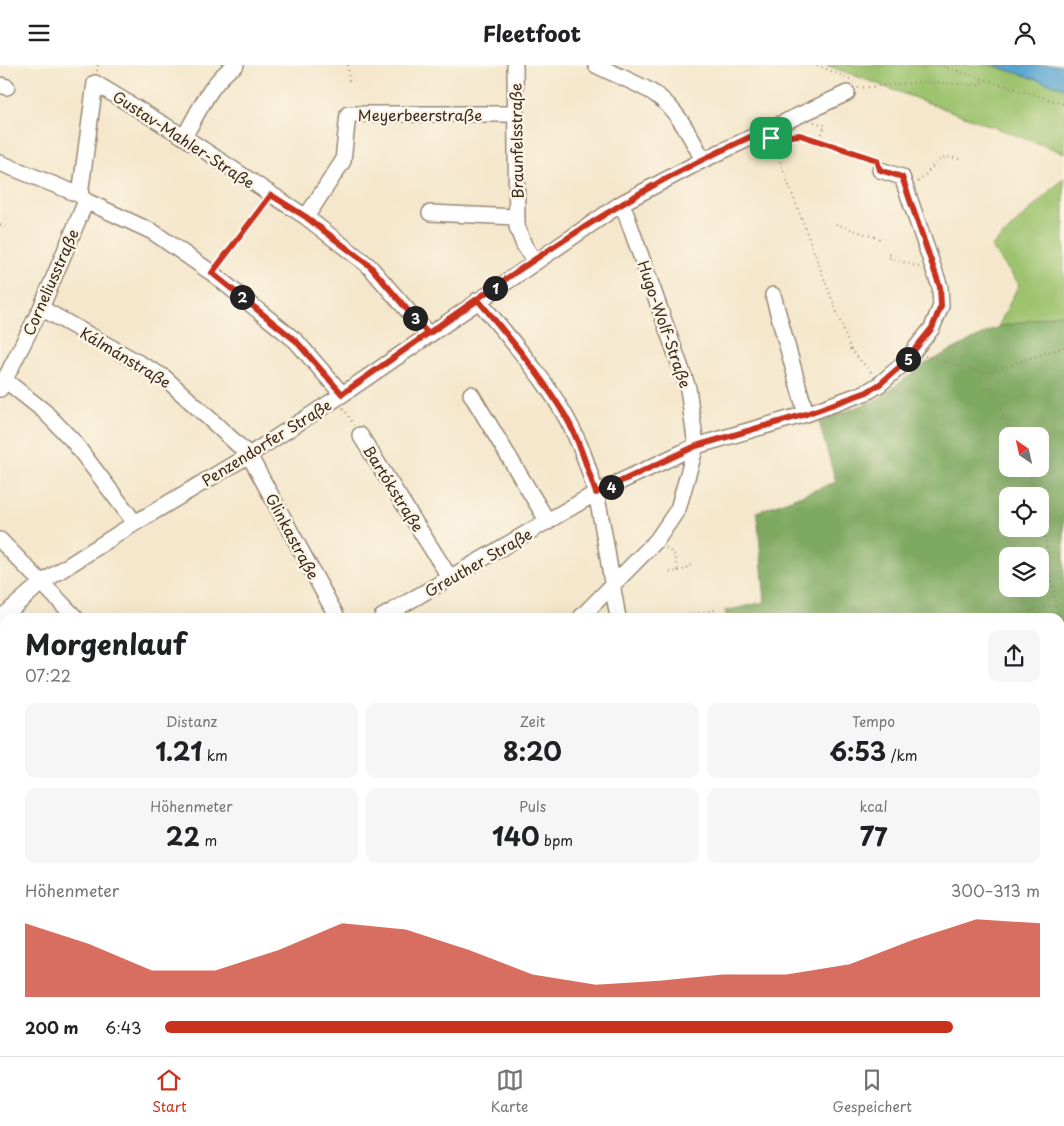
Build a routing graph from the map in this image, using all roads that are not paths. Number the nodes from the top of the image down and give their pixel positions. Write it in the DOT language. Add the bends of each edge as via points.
graph roads {
  1 [pos="236,65"];
  2 [pos="515,65"];
  3 [pos="596,65"];
  4 [pos="95,83"];
  5 [pos="852,90"];
  6 [pos="516,113"];
  7 [pos="184,137"];
  8 [pos="702,160"];
  9 [pos="0,163"];
  10 [pos="880,170"];
  11 [pos="83,198"];
  12 [pos="622,203"];
  13 [pos="430,213"];
  14 [pos="306,217"];
  15 [pos="517,217"];
  16 [pos="534,261"];
  17 [pos="773,295"];
  18 [pos="478,300"];
  19 [pos="41,308"];
  20 [pos="428,334"];
  21 [pos="3,385"];
  22 [pos="471,395"];
  23 [pos="339,396"];
  24 [pos="806,414"];
  25 [pos="360,435"];
  26 [pos="696,446"];
  27 [pos="249,455"];
  28 [pos="596,493"];
  29 [pos="548,522"];
  30 [pos="135,523"];
  31 [pos="0,540"];
  32 [pos="450,578"];
  33 [pos="41,583"];
  34 [pos="612,585"];
  35 [pos="7,613"];
  36 [pos="71,613"];
  37 [pos="335,613"];
  38 [pos="389,613"];
  39 [pos="586,613"];
  40 [pos="617,613"];
  1 -- 7 [label="street" via="217,83"];
  2 -- 6 [label="street, Braunfelsstraße"];
  3 -- 8 [label="street" via="666,103 691,136"];
  4 -- 7 [label="street, Gustav-Mahler-Straße"];
  4 -- 11 [label="street, Corneliusstraße"];
  5 -- 8 [label="street, Penzendorfer Straße" via="769,134"];
  6 -- 14 [label="street, Meyerbeerstraße" via="348,114 343,161"];
  6 -- 15 [label="street, Braunfelsstraße"];
  7 -- 14 [label="street, Gustav-Mahler-Straße"];
  8 -- 12 [label="street, Penzendorfer Straße"];
  9 -- 11 [label="street"];
  10 -- 24 [label="street, Greuther Straße" via="902,177 940,287 941,306 932,328 892,375 867,392"];
  11 -- 19 [label="street, Corneliusstraße"];
  11 -- 23 [label="street" via="153,232 212,273 296,341"];
  12 -- 16 [label="street, Penzendorfer Straße"];
  12 -- 26 [label="street, Hugo-Wolf-Straße" via="688,388"];
  13 -- 15 [label="street, Braunfelsstraße"];
  14 -- 20 [label="street, Gustav-Mahler-Straße" via="370,266"];
  15 -- 16 [label="street, Braunfelsstraße" via="524,245"];
  16 -- 18 [label="street, Penzendorfer Straße"];
  17 -- 24 [label="street"];
  18 -- 20 [label="street, Penzendorfer Straße"];
  18 -- 28 [label="street" via="562,409 580,446"];
  19 -- 21 [label="street, Corneliusstraße"];
  19 -- 27 [label="street, Kálmánstraße" via="164,377"];
  20 -- 23 [label="street, Penzendorfer Straße"];
  21 -- 30 [label="street" via="44,411 73,441"];
  22 -- 29 [label="street, Greuther Straße"];
  23 -- 27 [label="street, Penzendorfer Straße"];
  24 -- 26 [label="street, Greuther Straße"];
  25 -- 32 [label="street, Bartókstraße"];
  26 -- 28 [label="street, Greuther Straße"];
  26 -- 34 [label="street, Hugo-Wolf-Straße" via="678,509 657,540"];
  27 -- 30 [label="street, Penzendorfer Straße"];
  27 -- 37 [label="street, Glinkastraße"];
  28 -- 29 [label="street, Greuther Straße"];
  28 -- 34 [label="street"];
  29 -- 32 [label="street, Greuther Straße"];
  30 -- 33 [label="street, Penzendorfer Straße"];
  31 -- 33 [label="street"];
  32 -- 38 [label="street, Greuther Straße"];
  33 -- 35 [label="street, Penzendorfer Straße"];
  33 -- 36 [label="street"];
  34 -- 39 [label="street, Hugo-Wolf-Straße"];
  34 -- 40 [label="street"];
}
